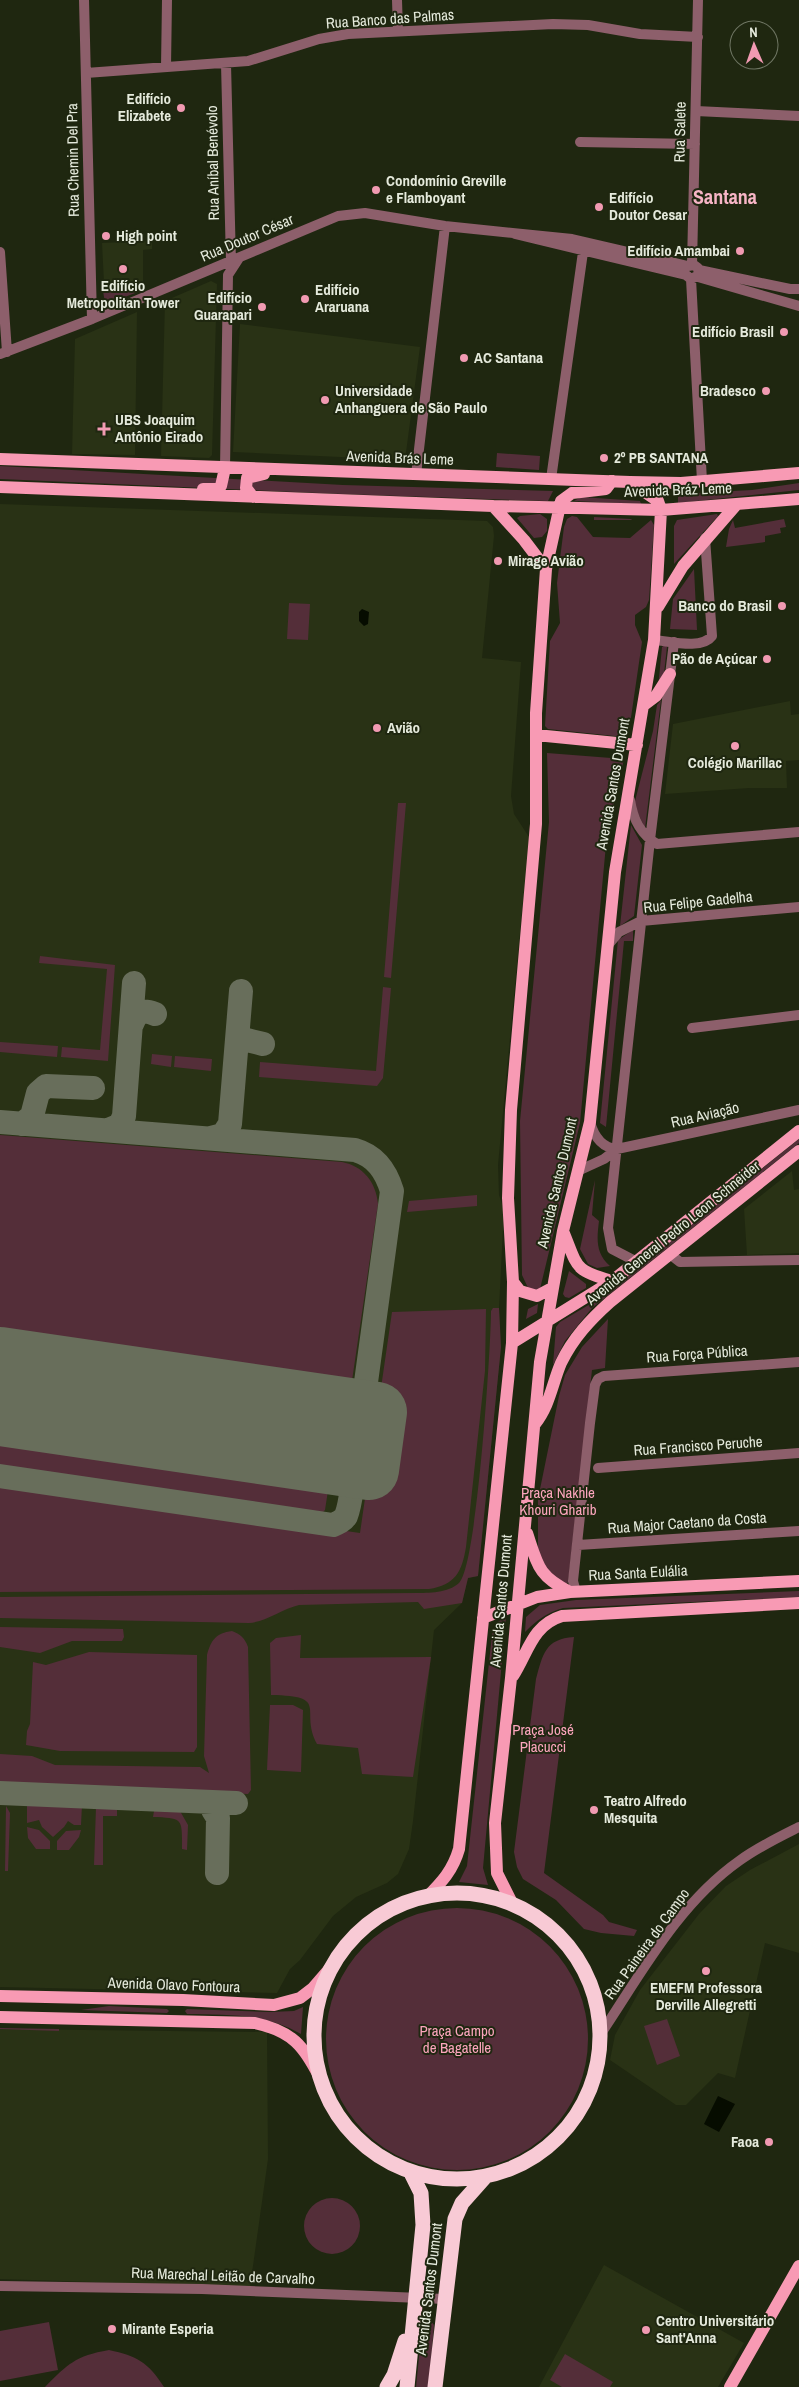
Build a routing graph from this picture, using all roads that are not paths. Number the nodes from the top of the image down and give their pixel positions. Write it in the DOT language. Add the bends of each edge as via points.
graph roads {
  1 [pos="84,0"];
  2 [pos="167,0"];
  3 [pos="398,0"];
  4 [pos="698,0"];
  5 [pos="398,31"];
  6 [pos="698,37"];
  7 [pos="226,64"];
  8 [pos="166,67"];
  9 [pos="86,73"];
  10 [pos="696,111"];
  11 [pos="799,116"];
  12 [pos="580,142"];
  13 [pos="695,144"];
  14 [pos="445,226"];
  15 [pos="584,246"];
  16 [pos="0,252"];
  17 [pos="235,260"];
  18 [pos="213,269"];
  19 [pos="692,272"];
  20 [pos="228,275"];
  21 [pos="799,289"];
  22 [pos="799,306"];
  23 [pos="92,319"];
  24 [pos="3,353"];
  25 [pos="0,459"];
  26 [pos="225,468"];
  27 [pos="272,469"];
  28 [pos="799,473"];
  29 [pos="416,474"];
  30 [pos="552,479"];
  31 [pos="612,481"];
  32 [pos="702,481"];
  33 [pos="630,482"];
  34 [pos="0,487"];
  35 [pos="186,494"];
  36 [pos="253,497"];
  37 [pos="799,499"];
  38 [pos="736,505"];
  39 [pos="493,506"];
  40 [pos="558,508"];
  41 [pos="662,510"];
  42 [pos="705,538"];
  43 [pos="546,569"];
  44 [pos="657,609"];
  45 [pos="654,640"];
  46 [pos="674,642"];
  47 [pos="670,674"];
  48 [pos="644,705"];
  49 [pos="536,735"];
  50 [pos="637,745"];
  51 [pos="628,792"];
  52 [pos="799,832"];
  53 [pos="650,840"];
  54 [pos="799,907"];
  55 [pos="641,922"];
  56 [pos="608,945"];
  57 [pos="799,1015"];
  58 [pos="692,1028"];
  59 [pos="799,1110"];
  60 [pos="590,1122"];
  61 [pos="799,1131"];
  62 [pos="617,1149"];
  63 [pos="799,1151"];
  64 [pos="580,1170"];
  65 [pos="563,1232"];
  66 [pos="671,1256"];
  67 [pos="799,1260"];
  68 [pos="637,1262"];
  69 [pos="612,1281"];
  70 [pos="513,1282"];
  71 [pos="552,1288"];
  72 [pos="545,1323"];
  73 [pos="512,1343"];
  74 [pos="799,1362"];
  75 [pos="534,1425"];
  76 [pos="799,1453"];
  77 [pos="598,1468"];
  78 [pos="525,1527"];
  79 [pos="799,1531"];
  80 [pos="578,1545"];
  81 [pos="799,1581"];
  82 [pos="573,1592"];
  83 [pos="518,1603"];
  84 [pos="799,1603"];
  85 [pos="483,1618"];
  86 [pos="512,1678"];
  87 [pos="799,1827"];
  88 [pos="427,1897"];
  89 [pos="513,1905"];
  90 [pos="332,1966"];
  91 [pos="0,1996"];
  92 [pos="57,1997"];
  93 [pos="84,1998"];
  94 [pos="0,2017"];
  95 [pos="55,2018"];
  96 [pos="81,2018"];
  97 [pos="600,2035"];
  98 [pos="320,2078"];
  99 [pos="410,2171"];
  100 [pos="486,2176"];
  101 [pos="799,2266"];
  102 [pos="0,2286"];
  103 [pos="416,2298"];
  104 [pos="445,2299"];
  105 [pos="412,2329"];
  106 [pos="387,2387"];
  107 [pos="407,2387"];
  108 [pos="435,2387"];
  109 [pos="730,2387"];
  1 -- 9 [label="street, Rua Chemin Del Pra"];
  2 -- 8 [label="street"];
  3 -- 5 [label="street"];
  4 -- 6 [label="street, Rua Salete"];
  5 -- 6 [label="street, Rua Banco das Palmas" via="553,24 606,26 640,34"];
  5 -- 7 [label="street, Rua Banco das Palmas" via="333,35 248,61"];
  6 -- 10 [label="street, Rua Salete"];
  7 -- 8 [label="street, Rua Banco das Palmas"];
  7 -- 17 [label="street, Rua Aníbal Benévolo"];
  8 -- 9 [label="street, Rua Banco das Palmas"];
  9 -- 23 [label="street, Rua Chemin Del Pra"];
  10 -- 11 [label="street"];
  10 -- 13 [label="street, Rua Salete"];
  12 -- 13 [label="street"];
  13 -- 19 [label="street, Rua Salete"];
  14 -- 15 [label="street, Rua Doutor César"];
  14 -- 17 [label="street, Rua Doutor César" via="365,213 348,214"];
  14 -- 29 [label="street"];
  15 -- 19 [label="street, Rua Doutor César"];
  15 -- 30 [label="street"];
  16 -- 24 [label="street"];
  17 -- 18 [label="street, Rua Doutor César"];
  17 -- 20 [label="street"];
  18 -- 20 [label="street"];
  18 -- 23 [label="street, Rua Doutor César"];
  19 -- 21 [label="street, Rua Doutor César"];
  19 -- 22 [label="street, Rua Doutor César"];
  19 -- 32 [label="street, Rua Salete"];
  20 -- 26 [label="street"];
  23 -- 24 [label="street, Rua Doutor César"];
  25 -- 26 [label="main road, Avenida Brás Leme"];
  26 -- 27 [label="main road, Avenida Brás Leme"];
  26 -- 35 [label="main road" via="224,481 217,489 193,488"];
  27 -- 29 [label="main road, Avenida Brás Leme"];
  27 -- 36 [label="main road" via="269,473 247,478 246,488"];
  28 -- 32 [label="main road, Avenida Brás Leme"];
  29 -- 30 [label="main road, Avenida Brás Leme"];
  30 -- 31 [label="main road, Avenida Brás Leme"];
  31 -- 33 [label="main road, Avenida Brás Leme"];
  31 -- 40 [label="main road" via="600,491 572,492"];
  32 -- 33 [label="main road, Avenida Brás Leme"];
  33 -- 41 [label="main road" via="658,501"];
  34 -- 35 [label="main road"];
  35 -- 36 [label="main road"];
  36 -- 39 [label="main road"];
  37 -- 38 [label="main road, Avenida Bráz Leme"];
  38 -- 41 [label="main road, Avenida Bráz Leme"];
  38 -- 42 [label="main road"];
  39 -- 40 [label="main road"];
  39 -- 43 [label="main road"];
  40 -- 41 [label="main road, Avenida Bráz Leme"];
  40 -- 43 [label="main road, Avenida Santos Dumont"];
  41 -- 44 [label="main road, Avenida Santos Dumont"];
  42 -- 44 [label="main road"];
  42 -- 46 [label="street" via="712,636 701,643"];
  43 -- 49 [label="main road, Avenida Santos Dumont"];
  44 -- 45 [label="main road, Avenida Santos Dumont"];
  45 -- 46 [label="street"];
  45 -- 48 [label="main road, Avenida Santos Dumont"];
  46 -- 47 [label="street"];
  47 -- 48 [label="main road" via="656,696"];
  47 -- 53 [label="street"];
  48 -- 50 [label="main road, Avenida Santos Dumont"];
  49 -- 50 [label="main road"];
  49 -- 70 [label="main road, Avenida Santos Dumont" via="535,842 511,1110 508,1198"];
  50 -- 51 [label="main road, Avenida Santos Dumont"];
  51 -- 53 [label="street" via="632,814 639,829"];
  51 -- 56 [label="main road, Avenida Santos Dumont" via="615,872"];
  52 -- 53 [label="street" via="668,844"];
  53 -- 55 [label="street"];
  54 -- 55 [label="street, Rua Felipe Gadelha"];
  55 -- 56 [label="street, Rua Felipe Gadelha" via="619,932"];
  55 -- 62 [label="street"];
  56 -- 60 [label="main road, Avenida Santos Dumont"];
  57 -- 58 [label="street"];
  59 -- 62 [label="street, Rua Aviação"];
  60 -- 62 [label="street" via="601,1143"];
  60 -- 64 [label="main road, Avenida Santos Dumont"];
  61 -- 68 [label="main road, Avenida General Pedro Leon Schneider"];
  62 -- 64 [label="street, Rua Aviação"];
  62 -- 68 [label="street" via="609,1240 612,1249"];
  63 -- 66 [label="main road, Avenida General Pedro Leon Schneider"];
  64 -- 65 [label="main road, Avenida Santos Dumont"];
  65 -- 69 [label="main road" via="578,1267"];
  65 -- 71 [label="main road, Avenida Santos Dumont"];
  66 -- 67 [label="street" via="680,1262"];
  66 -- 75 [label="main road, Avenida General Pedro Leon Schneider" via="610,1302 576,1336 561,1364 543,1414"];
  68 -- 69 [label="main road, Avenida General Pedro Leon Schneider"];
  69 -- 72 [label="main road, Avenida General Pedro Leon Schneider"];
  70 -- 71 [label="main road" via="520,1291 537,1296"];
  70 -- 73 [label="main road, Avenida Santos Dumont"];
  71 -- 72 [label="main road, Avenida Santos Dumont"];
  72 -- 73 [label="main road, Avenida General Pedro Leon Schneider"];
  72 -- 75 [label="main road, Avenida Santos Dumont"];
  73 -- 85 [label="main road, Avenida Santos Dumont"];
  74 -- 80 [label="street, Rua Força Pública" via="598,1379 590,1423"];
  75 -- 78 [label="main road, Avenida Santos Dumont"];
  76 -- 77 [label="street, Rua Francisco Peruche"];
  78 -- 82 [label="main road" via="542,1573 552,1583"];
  78 -- 83 [label="main road, Avenida Santos Dumont"];
  79 -- 80 [label="street, Rua Major Caetano da Costa"];
  80 -- 82 [label="street"];
  81 -- 82 [label="main road, Rua Santa Eulália"];
  82 -- 83 [label="main road, Rua Santa Eulália" via="537,1596"];
  83 -- 85 [label="main road, Rua Santa Eulália"];
  83 -- 86 [label="main road, Avenida Santos Dumont"];
  84 -- 86 [label="main road" via="562,1616 538,1630"];
  85 -- 88 [label="main road, Avenida Santos Dumont" via="459,1849 451,1870"];
  86 -- 89 [label="main road, Avenida Santos Dumont" via="494,1846 497,1872"];
  87 -- 97 [label="street, Rua Paineira do Campo" via="740,1860 700,1896 644,1969"];
  88 -- 89 [label="highway" via="471,1895"];
  88 -- 90 [label="highway" via="398,1906 372,1921"];
  89 -- 97 [label="highway" via="553,1930 574,1954 592,1989"];
  90 -- 93 [label="main road, Avenida Olavo Fontoura" via="313,1988 300,1998 283,2004"];
  90 -- 98 [label="highway" via="320,1993 314,2021 314,2050"];
  91 -- 92 [label="main road, Avenida Olavo Fontoura"];
  92 -- 93 [label="main road, Avenida Olavo Fontoura"];
  92 -- 95 [label="main road" via="60,2006"];
  93 -- 96 [label="main road" via="78,2007"];
  94 -- 95 [label="main road"];
  95 -- 96 [label="main road"];
  96 -- 98 [label="main road" via="269,2026 287,2034 300,2046"];
  97 -- 100 [label="highway" via="592,2082 570,2124 530,2159"];
  98 -- 99 [label="highway" via="333,2109 353,2136 379,2156"];
  99 -- 100 [label="highway" via="447,2179"];
  99 -- 103 [label="highway, Avenida Santos Dumont" via="423,2202"];
  100 -- 104 [label="highway, Avenida Santos Dumont" via="462,2203 455,2219"];
  101 -- 109 [label="main road"];
  102 -- 103 [label="street, Rua Marechal Leitão de Carvalho" via="202,2289"];
  103 -- 104 [label="street, Rua Marechal Leitão de Carvalho"];
  103 -- 105 [label="highway, Avenida Santos Dumont"];
  104 -- 108 [label="highway, Avenida Santos Dumont"];
  105 -- 106 [label="highway"];
  105 -- 107 [label="highway, Avenida Santos Dumont"];
}
